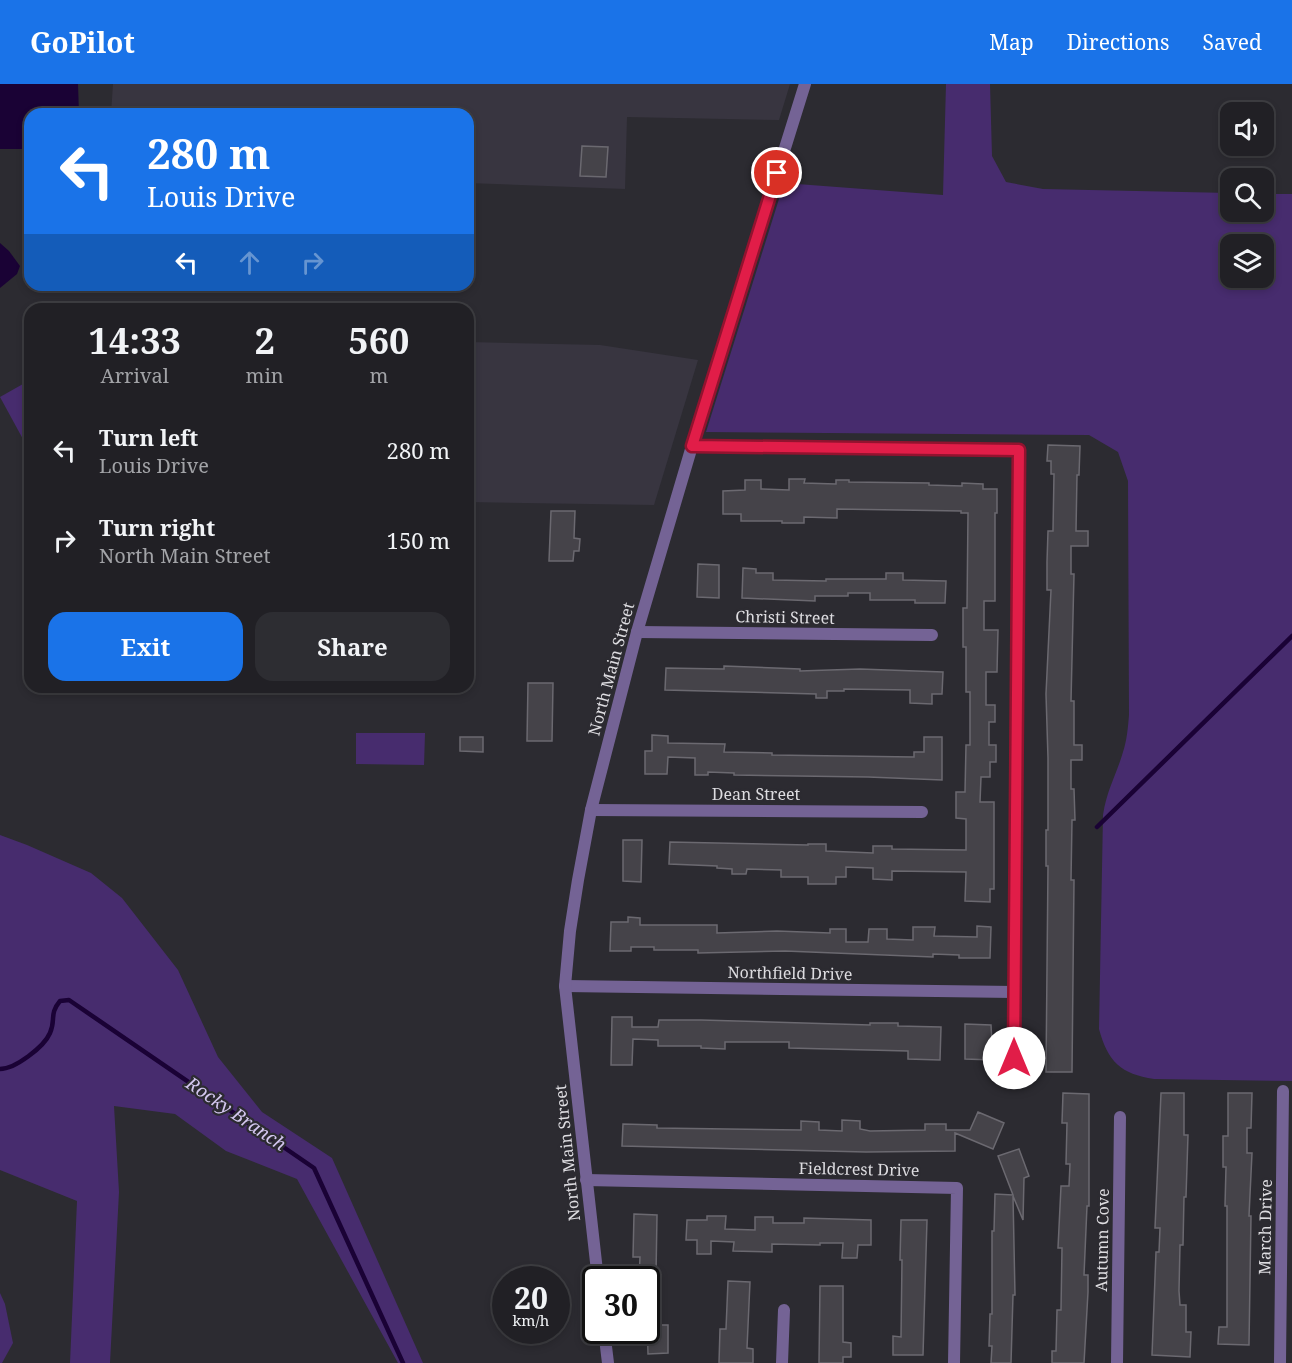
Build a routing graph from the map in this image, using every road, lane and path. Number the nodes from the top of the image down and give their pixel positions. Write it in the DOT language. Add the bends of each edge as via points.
graph roads {
  1 [pos="805,84"];
  2 [pos="692,446"];
  3 [pos="638,632"];
  4 [pos="932,635"];
  5 [pos="591,810"];
  6 [pos="922,812"];
  7 [pos="566,986"];
  8 [pos="1014,992"];
  9 [pos="1013,1080"];
  10 [pos="1283,1091"];
  11 [pos="1119,1117"];
  12 [pos="586,1180"];
  13 [pos="596,1266"];
  14 [pos="784,1310"];
  15 [pos="606,1344"];
  16 [pos="608,1363"];
  17 [pos="782,1363"];
  18 [pos="954,1363"];
  19 [pos="1117,1363"];
  20 [pos="1280,1363"];
  1 -- 2 [label="street, North Main Street"];
  2 -- 3 [label="street, North Main Street"];
  2 -- 8 [label="street" via="1019,450"];
  3 -- 4 [label="street, Christi Street"];
  3 -- 5 [label="street, North Main Street"];
  5 -- 6 [label="street, Dean Street"];
  5 -- 7 [label="street, North Main Street" via="570,931"];
  7 -- 8 [label="street, Northfield Drive"];
  7 -- 12 [label="street, North Main Street"];
  8 -- 9 [label="street"];
  10 -- 20 [label="street, March Drive"];
  11 -- 19 [label="street, Autumn Cove"];
  12 -- 13 [label="street, North Main Street"];
  12 -- 18 [label="street, Fieldcrest Drive" via="957,1188"];
  14 -- 17 [label="street"];
  15 -- 16 [label="street"];
}
